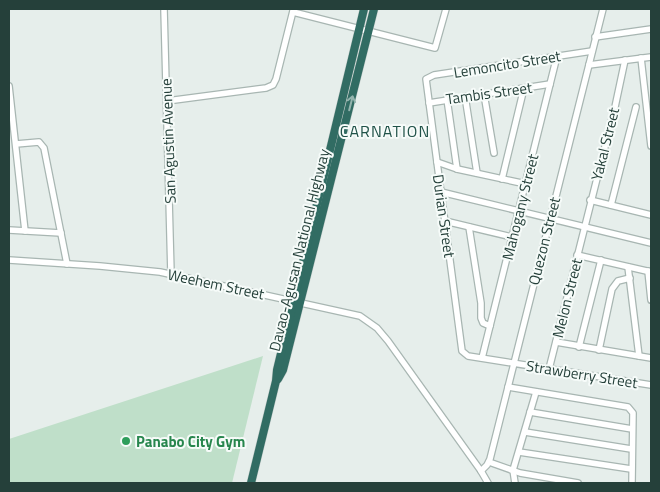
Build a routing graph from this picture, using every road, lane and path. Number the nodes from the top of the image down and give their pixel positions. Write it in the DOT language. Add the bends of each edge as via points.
graph roads {
  1 [pos="164,9"];
  2 [pos="364,9"];
  3 [pos="372,9"];
  4 [pos="446,9"];
  5 [pos="602,9"];
  6 [pos="293,10"];
  7 [pos="359,28"];
  8 [pos="651,29"];
  9 [pos="369,31"];
  10 [pos="595,37"];
  11 [pos="592,51"];
  12 [pos="556,56"];
  13 [pos="651,57"];
  14 [pos="641,58"];
  15 [pos="624,60"];
  16 [pos="589,65"];
  17 [pos="346,80"];
  18 [pos="356,82"];
  19 [pos="426,82"];
  20 [pos="550,84"];
  21 [pos="9,86"];
  22 [pos="524,88"];
  23 [pos="484,94"];
  24 [pos="465,96"];
  25 [pos="448,99"];
  26 [pos="167,101"];
  27 [pos="429,103"];
  28 [pos="636,107"];
  29 [pos="11,128"];
  30 [pos="16,144"];
  31 [pos="651,146"];
  32 [pos="494,153"];
  33 [pos="437,162"];
  34 [pos="457,169"];
  35 [pos="477,173"];
  36 [pos="502,179"];
  37 [pos="526,184"];
  38 [pos="441,192"];
  39 [pos="590,200"];
  40 [pos="611,205"];
  41 [pos="520,211"];
  42 [pos="651,215"];
  43 [pos="550,220"];
  44 [pos="446,221"];
  45 [pos="470,227"];
  46 [pos="584,227"];
  47 [pos="9,230"];
  48 [pos="26,231"];
  49 [pos="61,233"];
  50 [pos="512,238"];
  51 [pos="651,243"];
  52 [pos="577,255"];
  53 [pos="9,260"];
  54 [pos="601,260"];
  55 [pos="67,264"];
  56 [pos="628,267"];
  57 [pos="649,271"];
  58 [pos="171,274"];
  59 [pos="630,278"];
  60 [pos="651,300"];
  61 [pos="296,302"];
  62 [pos="490,326"];
  63 [pos="556,342"];
  64 [pos="579,347"];
  65 [pos="598,350"];
  66 [pos="462,351"];
  67 [pos="639,356"];
  68 [pos="482,358"];
  69 [pos="651,358"];
  70 [pos="514,363"];
  71 [pos="549,369"];
  72 [pos="651,385"];
  73 [pos="508,387"];
  74 [pos="536,392"];
  75 [pos="530,412"];
  76 [pos="632,428"];
  77 [pos="525,432"];
  78 [pos="631,449"];
  79 [pos="519,452"];
  80 [pos="489,462"];
  81 [pos="631,469"];
  82 [pos="513,470"];
  83 [pos="481,471"];
  84 [pos="250,483"];
  85 [pos="488,483"];
  86 [pos="515,483"];
  87 [pos="578,483"];
  88 [pos="632,483"];
  1 -- 26 [label="street, San Agustin Avenue"];
  2 -- 7 [label="highway, Davao-Agusan National Highway"];
  3 -- 9 [label="highway, Davao-Agusan National Highway"];
  4 -- 9 [label="street" via="435,48"];
  5 -- 10 [label="street, Quezon Street"];
  6 -- 7 [label="street"];
  6 -- 26 [label="street" via="273,85"];
  7 -- 9 [label="street"];
  7 -- 17 [label="highway, Davao-Agusan National Highway"];
  8 -- 10 [label="street"];
  9 -- 18 [label="highway, Davao-Agusan National Highway"];
  10 -- 11 [label="street, Quezon Street"];
  11 -- 12 [label="street, Lemoncito Street"];
  11 -- 16 [label="street, Quezon Street"];
  12 -- 19 [label="street, Lemoncito Street" via="434,75"];
  12 -- 20 [label="street, Mahogany Street"];
  13 -- 14 [label="street"];
  14 -- 15 [label="street"];
  14 -- 31 [label="street"];
  15 -- 16 [label="street"];
  15 -- 39 [label="street, Yakal Street"];
  16 -- 43 [label="street, Quezon Street"];
  17 -- 18 [label="highway"];
  17 -- 61 [label="highway, Davao-Agusan National Highway"];
  61 -- 18 [label="highway, Davao-Agusan National Highway, one-way"];
  19 -- 27 [label="street, Durian Street"];
  20 -- 22 [label="street, Tambis Street"];
  20 -- 37 [label="street, Mahogany Street"];
  21 -- 29 [label="street"];
  22 -- 23 [label="street, Tambis Street"];
  22 -- 36 [label="street"];
  23 -- 24 [label="street, Tambis Street"];
  23 -- 32 [label="street"];
  24 -- 25 [label="street, Tambis Street"];
  24 -- 35 [label="street"];
  25 -- 27 [label="street, Tambis Street"];
  25 -- 34 [label="street"];
  26 -- 58 [label="street, San Agustin Avenue"];
  27 -- 33 [label="street, Durian Street"];
  28 -- 40 [label="street"];
  29 -- 30 [label="street"];
  30 -- 48 [label="street"];
  30 -- 49 [label="street" via="39,142 44,148"];
  33 -- 34 [label="street"];
  33 -- 38 [label="street, Durian Street"];
  34 -- 35 [label="street"];
  35 -- 36 [label="street"];
  36 -- 37 [label="street"];
  37 -- 41 [label="street, Mahogany Street"];
  38 -- 41 [label="street"];
  38 -- 44 [label="street, Durian Street"];
  39 -- 40 [label="street"];
  39 -- 46 [label="street, Yakal Street"];
  40 -- 42 [label="street"];
  41 -- 43 [label="street"];
  41 -- 50 [label="street, Mahogany Street"];
  43 -- 46 [label="street"];
  43 -- 70 [label="street, Quezon Street"];
  44 -- 45 [label="street"];
  44 -- 66 [label="street, Durian Street"];
  45 -- 50 [label="street"];
  45 -- 62 [label="street" via="481,318"];
  46 -- 51 [label="street"];
  46 -- 52 [label="street, Melon Street"];
  47 -- 48 [label="street"];
  48 -- 49 [label="street"];
  49 -- 55 [label="street"];
  50 -- 62 [label="street, Mahogany Street"];
  52 -- 54 [label="street"];
  52 -- 63 [label="street, Melon Street"];
  53 -- 55 [label="street, Weehem Street"];
  54 -- 56 [label="street"];
  54 -- 64 [label="street"];
  55 -- 58 [label="street, Weehem Street"];
  56 -- 57 [label="street"];
  56 -- 59 [label="street"];
  57 -- 60 [label="street"];
  58 -- 61 [label="street, Weehem Street"];
  59 -- 65 [label="street" via="618,281 612,290"];
  59 -- 67 [label="street"];
  61 -- 83 [label="street, Weehem Street" via="352,313 377,328"];
  61 -- 84 [label="highway, Davao-Agusan National Highway"];
  62 -- 68 [label="street, Mahogany Street"];
  63 -- 64 [label="street"];
  63 -- 71 [label="street, Melon Street"];
  64 -- 65 [label="street"];
  65 -- 67 [label="street"];
  66 -- 68 [label="street, Strawberry Street" via="468,356"];
  67 -- 69 [label="street"];
  68 -- 70 [label="street, Strawberry Street"];
  70 -- 71 [label="street, Strawberry Street"];
  70 -- 73 [label="street, Quezon Street"];
  71 -- 72 [label="street, Strawberry Street"];
  73 -- 74 [label="street"];
  73 -- 80 [label="street, Quezon Street"];
  74 -- 75 [label="street"];
  74 -- 76 [label="street" via="628,407 633,413"];
  75 -- 76 [label="street"];
  75 -- 77 [label="street"];
  76 -- 78 [label="street"];
  77 -- 78 [label="street"];
  77 -- 79 [label="street"];
  78 -- 81 [label="street"];
  79 -- 81 [label="street"];
  79 -- 82 [label="street"];
  80 -- 82 [label="street"];
  80 -- 83 [label="street, Quezon Street"];
  81 -- 88 [label="street"];
  82 -- 86 [label="street"];
  82 -- 87 [label="street"];
  83 -- 85 [label="street, Weehem Street"];
}
